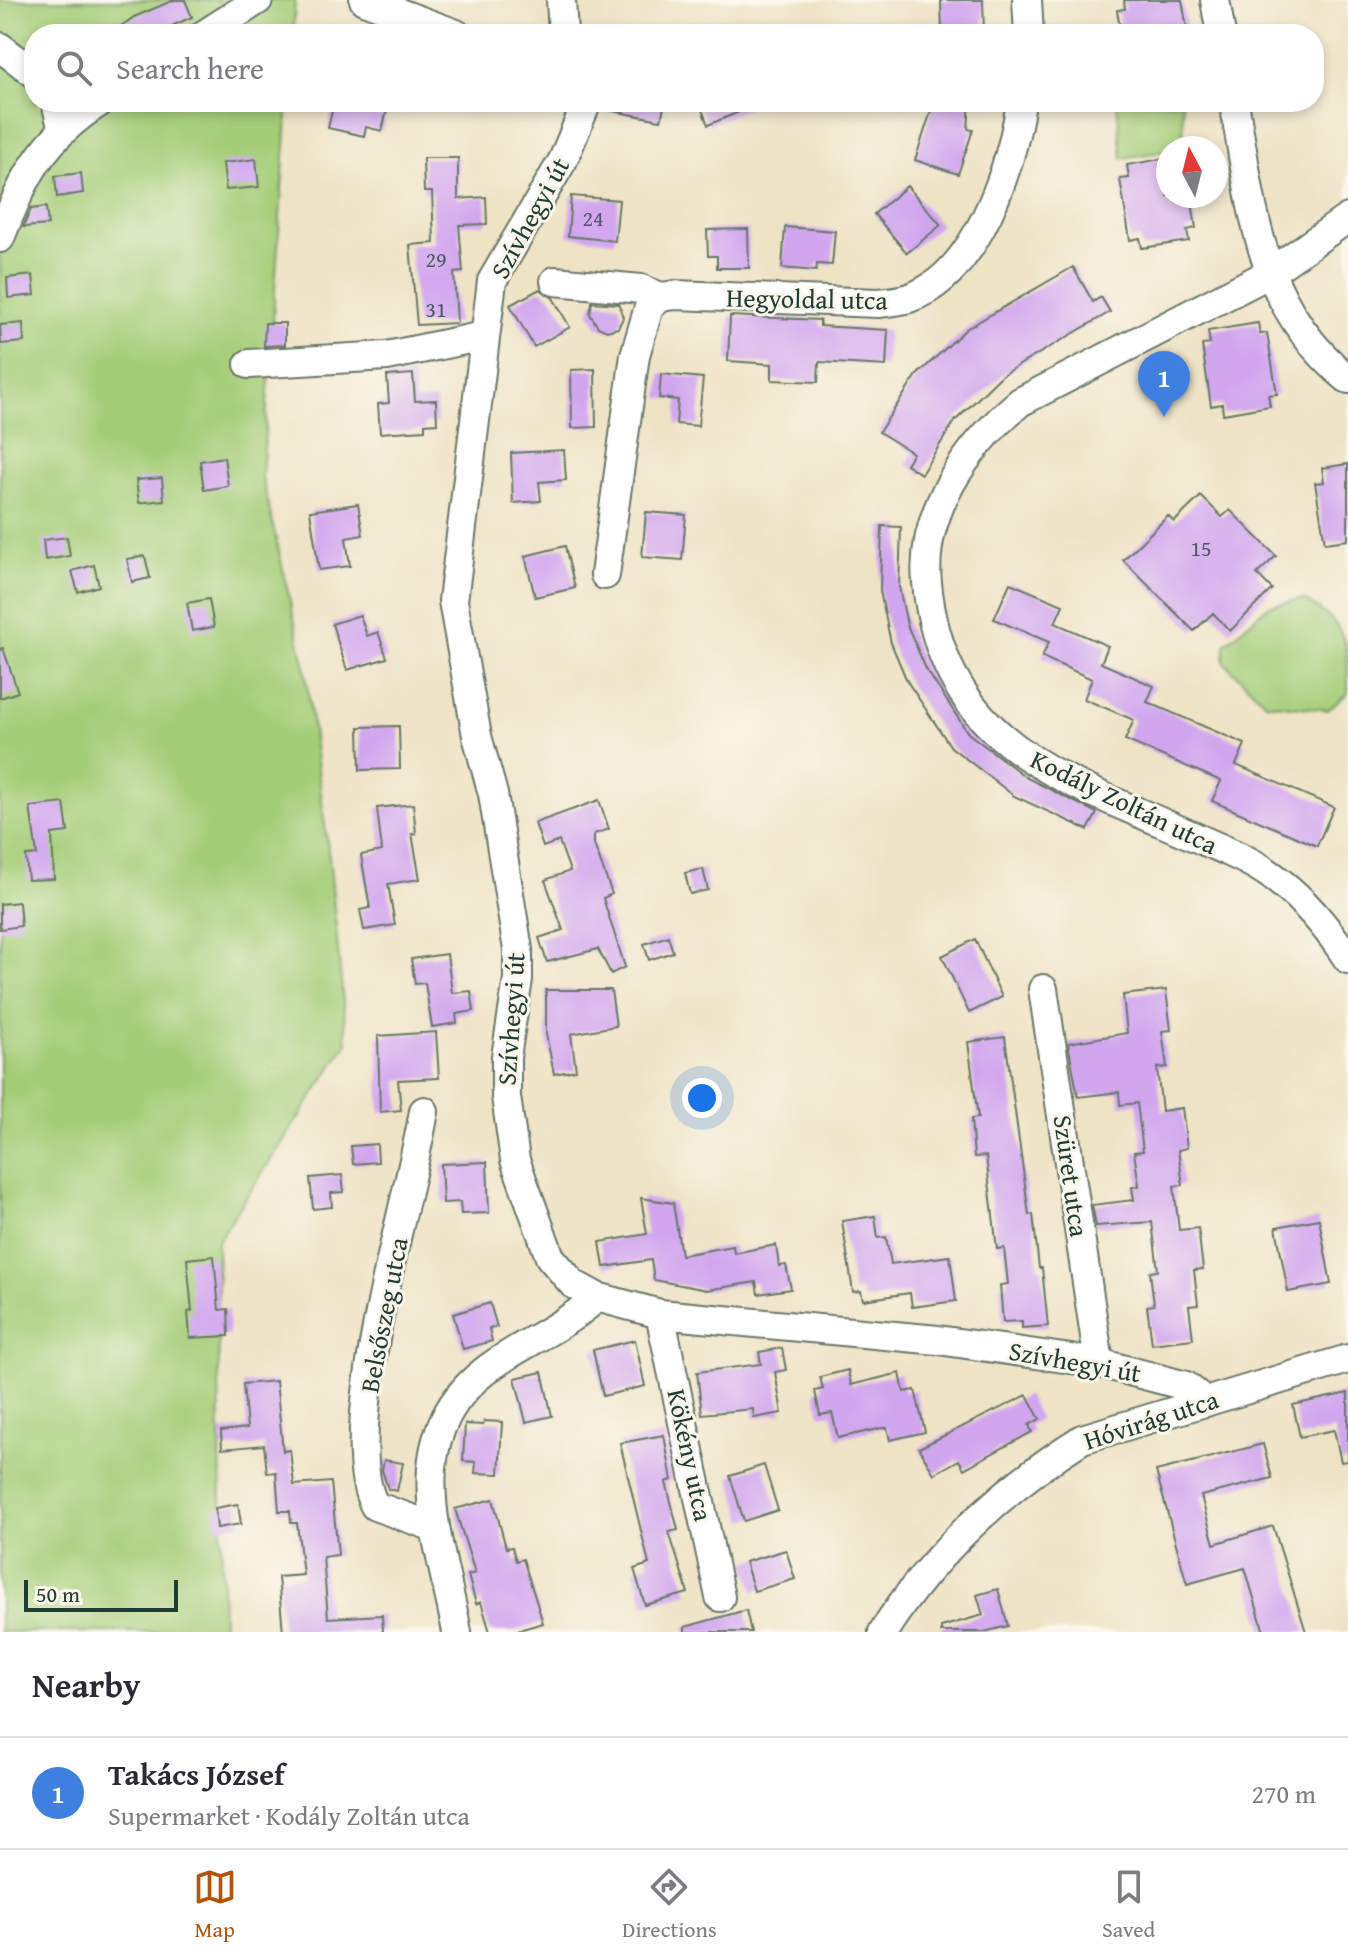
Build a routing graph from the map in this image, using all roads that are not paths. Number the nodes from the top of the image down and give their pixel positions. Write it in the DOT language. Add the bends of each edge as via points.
graph roads {
  1 [pos="258,0"];
  2 [pos="364,0"];
  3 [pos="561,0"];
  4 [pos="1027,0"];
  5 [pos="1215,0"];
  6 [pos="221,24"];
  7 [pos="429,24"];
  8 [pos="562,24"];
  9 [pos="1028,24"];
  10 [pos="1219,24"];
  11 [pos="0,47"];
  12 [pos="24,65"];
  13 [pos="58,112"];
  14 [pos="87,112"];
  15 [pos="583,112"];
  16 [pos="1019,112"];
  17 [pos="1236,112"];
  18 [pos="63,130"];
  19 [pos="1348,218"];
  20 [pos="0,238"];
  21 [pos="1268,274"];
  22 [pos="555,281"];
  23 [pos="661,297"];
  24 [pos="484,336"];
  25 [pos="249,364"];
  26 [pos="1348,379"];
  27 [pos="605,575"];
  28 [pos="1348,959"];
  29 [pos="1043,989"];
  30 [pos="424,1111"];
  31 [pos="597,1297"];
  32 [pos="660,1314"];
  33 [pos="1348,1359"];
  34 [pos="1099,1363"];
  35 [pos="1206,1402"];
  36 [pos="434,1527"];
  37 [pos="720,1597"];
  38 [pos="457,1632"];
  39 [pos="883,1632"];
  1 -- 6 [label="street"];
  2 -- 7 [label="street"];
  3 -- 8 [label="street"];
  4 -- 9 [label="street"];
  5 -- 10 [label="street"];
  11 -- 12 [label="street"];
  13 -- 18 [label="street"];
  14 -- 18 [label="street"];
  15 -- 24 [label="street, Szívhegyi út" via="563,160 492,281"];
  16 -- 23 [label="street, Hegyoldal utca" via="982,226 947,274 908,299 878,303"];
  17 -- 21 [label="street"];
  18 -- 20 [label="street" via="22,181"];
  19 -- 21 [label="street, Kodály Zoltán utca"];
  21 -- 26 [label="street" via="1293,320"];
  21 -- 28 [label="street, Kodály Zoltán utca" via="1020,402 986,430 942,502 926,570 930,607 953,678 974,712 1002,739 1072,782 1247,860 1308,907"];
  22 -- 23 [label="street, Hegyoldal utca" via="641,289"];
  23 -- 27 [label="street" via="649,307 635,355"];
  24 -- 25 [label="street" via="387,356"];
  24 -- 31 [label="street, Szívhegyi út" via="453,601 477,736 499,821 518,950 506,1097 515,1160 540,1235 561,1272"];
  29 -- 34 [label="street, Szüret utca"];
  30 -- 36 [label="street, Belsőszeg utca" via="375,1335 365,1464 366,1488 375,1506"];
  31 -- 32 [label="street, Szívhegyi út"];
  31 -- 36 [label="street" via="485,1371 461,1397 444,1425 430,1468"];
  32 -- 34 [label="street, Szívhegyi út" via="938,1340"];
  32 -- 37 [label="street, Kökény utca"];
  33 -- 35 [label="street, Hóvirág utca"];
  34 -- 35 [label="street, Szívhegyi út" via="1186,1386"];
  35 -- 39 [label="street, Hóvirág utca" via="1109,1429 1051,1458 975,1522"];
  36 -- 38 [label="street"];
}
